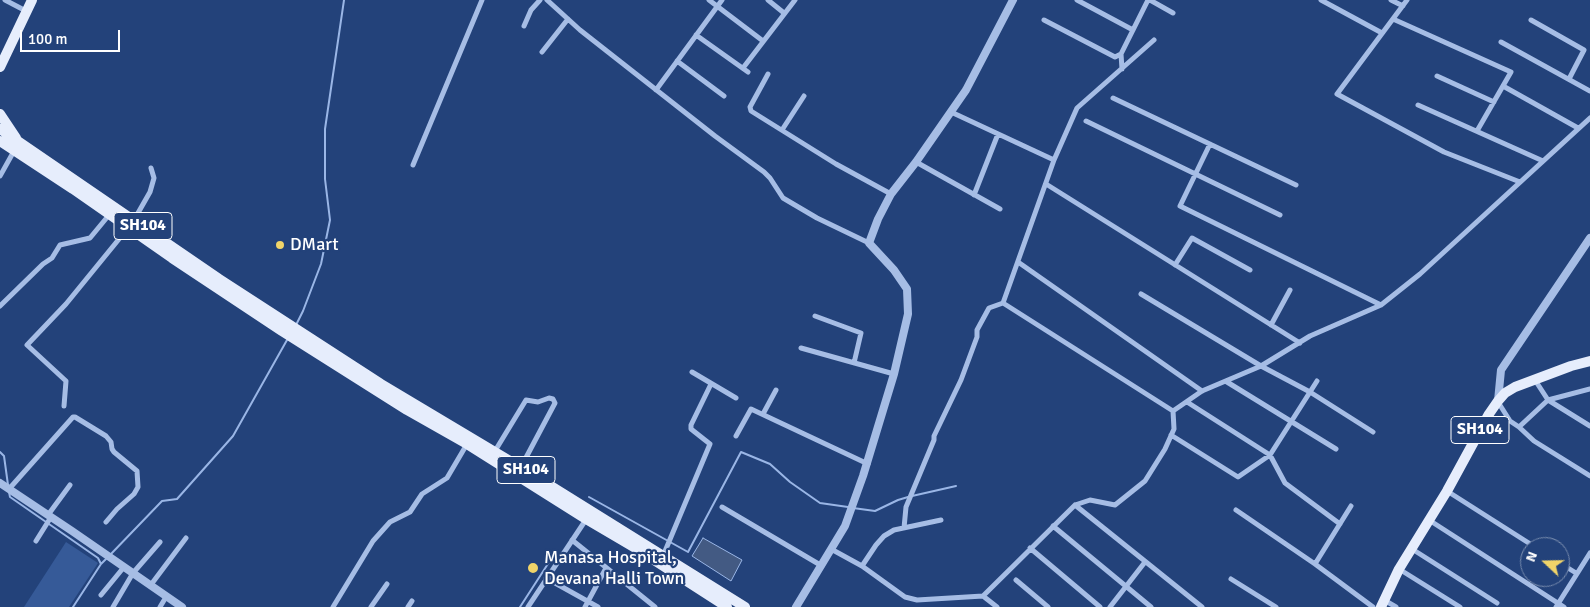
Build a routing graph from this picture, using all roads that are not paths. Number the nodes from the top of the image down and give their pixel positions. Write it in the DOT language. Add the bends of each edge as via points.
graph roads {
  1 [pos="4,0"];
  2 [pos="32,0"];
  3 [pos="482,0"];
  4 [pos="540,0"];
  5 [pos="547,0"];
  6 [pos="709,0"];
  7 [pos="722,0"];
  8 [pos="768,0"];
  9 [pos="795,0"];
  10 [pos="1013,0"];
  11 [pos="1078,0"];
  12 [pos="1149,0"];
  13 [pos="1321,0"];
  14 [pos="1391,0"];
  15 [pos="1407,0"];
  16 [pos="718,6"];
  17 [pos="1403,6"];
  18 [pos="27,12"];
  19 [pos="1173,12"];
  20 [pos="784,13"];
  21 [pos="568,19"];
  22 [pos="1393,19"];
  23 [pos="1044,20"];
  24 [pos="1530,20"];
  25 [pos="524,26"];
  26 [pos="1133,30"];
  27 [pos="1382,33"];
  28 [pos="696,35"];
  29 [pos="1154,40"];
  30 [pos="763,41"];
  31 [pos="1501,42"];
  32 [pos="542,52"];
  33 [pos="1121,54"];
  34 [pos="677,61"];
  35 [pos="0,67"];
  36 [pos="743,68"];
  37 [pos="1122,69"];
  38 [pos="748,72"];
  39 [pos="768,74"];
  40 [pos="1437,76"];
  41 [pos="1569,79"];
  42 [pos="1503,86"];
  43 [pos="656,90"];
  44 [pos="1590,90"];
  45 [pos="724,96"];
  46 [pos="804,96"];
  47 [pos="1114,98"];
  48 [pos="1494,102"];
  49 [pos="1418,105"];
  50 [pos="951,112"];
  51 [pos="0,114"];
  52 [pos="1590,118"];
  53 [pos="1086,121"];
  54 [pos="0,128"];
  55 [pos="1578,128"];
  56 [pos="782,130"];
  57 [pos="1477,131"];
  58 [pos="998,134"];
  59 [pos="0,142"];
  60 [pos="1210,144"];
  61 [pos="16,145"];
  62 [pos="1054,160"];
  63 [pos="1543,161"];
  64 [pos="916,162"];
  65 [pos="413,165"];
  66 [pos="151,168"];
  67 [pos="1195,174"];
  68 [pos="0,176"];
  69 [pos="1520,182"];
  70 [pos="1046,184"];
  71 [pos="1296,185"];
  72 [pos="891,194"];
  73 [pos="974,194"];
  74 [pos="1000,209"];
  75 [pos="109,214"];
  76 [pos="1280,215"];
  77 [pos="131,224"];
  78 [pos="1590,238"];
  79 [pos="869,242"];
  80 [pos="1018,262"];
  81 [pos="1175,265"];
  82 [pos="1250,270"];
  83 [pos="1290,290"];
  84 [pos="1142,294"];
  85 [pos="1003,303"];
  86 [pos="1381,305"];
  87 [pos="0,306"];
  88 [pos="815,316"];
  89 [pos="1271,325"];
  90 [pos="303,339"];
  91 [pos="1300,342"];
  92 [pos="802,348"];
  93 [pos="1590,361"];
  94 [pos="854,362"];
  95 [pos="1261,366"];
  96 [pos="692,372"];
  97 [pos="894,374"];
  98 [pos="1534,379"];
  99 [pos="1317,381"];
  100 [pos="1227,382"];
  101 [pos="711,384"];
  102 [pos="1590,388"];
  103 [pos="776,390"];
  104 [pos="1202,391"];
  105 [pos="1310,392"];
  106 [pos="736,398"];
  107 [pos="1548,400"];
  108 [pos="1498,401"];
  109 [pos="1187,402"];
  110 [pos="64,406"];
  111 [pos="1173,411"];
  112 [pos="763,414"];
  113 [pos="1291,421"];
  114 [pos="1590,426"];
  115 [pos="1519,427"];
  116 [pos="1373,432"];
  117 [pos="736,436"];
  118 [pos="1171,436"];
  119 [pos="467,444"];
  120 [pos="1336,449"];
  121 [pos="495,451"];
  122 [pos="1270,455"];
  123 [pos="868,464"];
  124 [pos="521,467"];
  125 [pos="1590,476"];
  126 [pos="70,485"];
  127 [pos="3,486"];
  128 [pos="1447,491"];
  129 [pos="1074,506"];
  130 [pos="1351,506"];
  131 [pos="722,507"];
  132 [pos="1236,510"];
  133 [pos="589,515"];
  134 [pos="50,516"];
  135 [pos="941,520"];
  136 [pos="1429,520"];
  137 [pos="106,522"];
  138 [pos="1340,524"];
  139 [pos="1053,526"];
  140 [pos="904,528"];
  141 [pos="1520,537"];
  142 [pos="186,538"];
  143 [pos="572,540"];
  144 [pos="36,541"];
  145 [pos="160,542"];
  146 [pos="1030,548"];
  147 [pos="831,549"];
  148 [pos="1412,549"];
  149 [pos="1590,553"];
  150 [pos="663,556"];
  151 [pos="1145,562"];
  152 [pos="1315,564"];
  153 [pos="822,566"];
  154 [pos="862,566"];
  155 [pos="124,567"];
  156 [pos="606,568"];
  157 [pos="1399,569"];
  158 [pos="1570,569"];
  159 [pos="133,573"];
  160 [pos="1576,573"];
  161 [pos="546,578"];
  162 [pos="1230,579"];
  163 [pos="1016,580"];
  164 [pos="387,584"];
  165 [pos="150,586"];
  166 [pos="1126,587"];
  167 [pos="101,595"];
  168 [pos="166,596"];
  169 [pos="983,596"];
  170 [pos="412,601"];
  171 [pos="1382,603"];
  172 [pos="1497,603"];
  173 [pos="586,604"];
  174 [pos="1557,605"];
  175 [pos="112,607"];
  176 [pos="160,607"];
  177 [pos="182,607"];
  178 [pos="333,607"];
  179 [pos="371,607"];
  180 [pos="408,607"];
  181 [pos="528,607"];
  182 [pos="598,607"];
  183 [pos="655,607"];
  184 [pos="727,607"];
  185 [pos="745,607"];
  186 [pos="796,607"];
  187 [pos="997,607"];
  188 [pos="1048,607"];
  189 [pos="1100,607"];
  190 [pos="1110,607"];
  191 [pos="1151,607"];
  192 [pos="1202,607"];
  193 [pos="1276,607"];
  194 [pos="1373,607"];
  195 [pos="1396,607"];
  196 [pos="1460,607"];
  197 [pos="1564,607"];
  1 -- 18 [label="street"];
  2 -- 18 [label="main road"];
  3 -- 65 [label="street"];
  4 -- 25 [label="street"];
  5 -- 21 [label="street"];
  6 -- 16 [label="street"];
  7 -- 16 [label="street"];
  8 -- 20 [label="street"];
  9 -- 20 [label="street"];
  10 -- 50 [label="street"];
  11 -- 26 [label="street"];
  12 -- 19 [label="street"];
  12 -- 26 [label="street"];
  13 -- 27 [label="street"];
  14 -- 17 [label="street"];
  15 -- 17 [label="street"];
  16 -- 28 [label="street"];
  16 -- 30 [label="street"];
  17 -- 22 [label="street"];
  18 -- 35 [label="main road"];
  20 -- 30 [label="street"];
  21 -- 32 [label="street"];
  21 -- 43 [label="street"];
  22 -- 27 [label="street"];
  22 -- 42 [label="street" via="1511,72"];
  23 -- 33 [label="street" via="1115,57"];
  24 -- 41 [label="street" via="1584,50"];
  26 -- 33 [label="street"];
  27 -- 69 [label="street" via="1337,94 1444,152"];
  28 -- 34 [label="street"];
  28 -- 36 [label="street"];
  29 -- 37 [label="street"];
  30 -- 36 [label="street"];
  31 -- 41 [label="street"];
  33 -- 37 [label="street"];
  34 -- 43 [label="street"];
  34 -- 45 [label="street"];
  36 -- 38 [label="street"];
  37 -- 62 [label="street" via="1077,108"];
  39 -- 56 [label="street" via="749,110"];
  40 -- 48 [label="street"];
  41 -- 44 [label="street"];
  42 -- 48 [label="street"];
  42 -- 55 [label="street"];
  43 -- 79 [label="street" via="764,172 783,198"];
  46 -- 56 [label="street"];
  47 -- 60 [label="street"];
  48 -- 57 [label="street"];
  49 -- 57 [label="street"];
  50 -- 58 [label="street"];
  50 -- 64 [label="street"];
  51 -- 61 [label="main road"];
  52 -- 55 [label="street"];
  53 -- 67 [label="street"];
  54 -- 61 [label="main road, SH104"];
  55 -- 63 [label="street"];
  56 -- 72 [label="street"];
  57 -- 63 [label="street"];
  58 -- 62 [label="street"];
  58 -- 73 [label="street"];
  59 -- 61 [label="main road, SH104"];
  60 -- 67 [label="street"];
  60 -- 71 [label="street"];
  61 -- 68 [label="street"];
  61 -- 75 [label="main road, SH104"];
  61 -- 77 [label="main road, SH104"];
  62 -- 70 [label="street"];
  63 -- 69 [label="street"];
  64 -- 72 [label="street"];
  64 -- 73 [label="street"];
  66 -- 77 [label="street" via="154,178 150,192"];
  67 -- 76 [label="street"];
  67 -- 86 [label="street" via="1180,206"];
  69 -- 86 [label="street" via="1420,274"];
  70 -- 80 [label="street"];
  70 -- 81 [label="street"];
  72 -- 79 [label="street"];
  73 -- 74 [label="street"];
  75 -- 77 [label="main road, SH104"];
  75 -- 87 [label="street" via="90,238 60,245 52,258"];
  77 -- 90 [label="main road, SH104"];
  77 -- 110 [label="street" via="66,304 27,345 66,381"];
  78 -- 108 [label="street" via="1501,370"];
  79 -- 97 [label="street" via="907,289 908,314"];
  80 -- 85 [label="street"];
  80 -- 104 [label="street"];
  81 -- 82 [label="street" via="1192,238"];
  81 -- 89 [label="street"];
  83 -- 89 [label="street"];
  84 -- 95 [label="street"];
  85 -- 111 [label="street"];
  85 -- 140 [label="street" via="988,308 977,330 961,380 934,436 906,507"];
  86 -- 91 [label="street"];
  88 -- 94 [label="street" via="861,334"];
  89 -- 91 [label="street"];
  90 -- 119 [label="main road, SH104" via="407,410"];
  90 -- 121 [label="main road, SH104"];
  91 -- 95 [label="street"];
  92 -- 94 [label="street"];
  93 -- 98 [label="main road, SH104"];
  94 -- 97 [label="street"];
  95 -- 100 [label="street"];
  95 -- 105 [label="street"];
  96 -- 101 [label="street"];
  97 -- 123 [label="street"];
  98 -- 107 [label="street"];
  98 -- 108 [label="main road, SH104" via="1515,387"];
  99 -- 105 [label="street"];
  100 -- 104 [label="street"];
  100 -- 113 [label="street"];
  101 -- 106 [label="street"];
  101 -- 150 [label="street" via="691,425 691,429 710,444"];
  102 -- 107 [label="street"];
  103 -- 112 [label="street"];
  104 -- 109 [label="street"];
  105 -- 113 [label="street"];
  105 -- 116 [label="street"];
  107 -- 114 [label="street"];
  107 -- 115 [label="street"];
  108 -- 115 [label="street" via="1510,421"];
  108 -- 128 [label="main road, SH104"];
  109 -- 111 [label="street"];
  109 -- 122 [label="street"];
  111 -- 118 [label="street"];
  112 -- 117 [label="street" via="751,408"];
  112 -- 123 [label="street"];
  113 -- 120 [label="street"];
  113 -- 122 [label="street"];
  115 -- 125 [label="street"];
  118 -- 122 [label="street" via="1238,477"];
  118 -- 129 [label="street" via="1145,481 1115,505 1090,500"];
  119 -- 133 [label="main road, SH104"];
  119 -- 178 [label="street" via="447,478 422,494 410,512 390,522 373,540"];
  121 -- 124 [label="main road, SH104"];
  121 -- 124 [label="street" via="526,400 552,399 555,403"];
  122 -- 138 [label="street" via="1285,483"];
  123 -- 147 [label="street"];
  124 -- 133 [label="main road, SH104"];
  126 -- 134 [label="street"];
  127 -- 134 [label="street"];
  127 -- 137 [label="street" via="75,417 106,436 112,449 137,471 138,487 134,494"];
  128 -- 136 [label="main road, SH104"];
  128 -- 141 [label="street"];
  129 -- 139 [label="street"];
  129 -- 151 [label="street"];
  130 -- 138 [label="street"];
  131 -- 153 [label="street"];
  132 -- 152 [label="street"];
  133 -- 143 [label="street"];
  133 -- 150 [label="main road, SH104"];
  133 -- 184 [label="main road, SH104"];
  134 -- 144 [label="street"];
  134 -- 155 [label="street"];
  135 -- 140 [label="street"];
  136 -- 148 [label="main road, SH104"];
  136 -- 174 [label="street"];
  138 -- 152 [label="street"];
  139 -- 146 [label="street"];
  139 -- 166 [label="street"];
  140 -- 154 [label="street" via="884,536"];
  142 -- 165 [label="street"];
  143 -- 156 [label="street"];
  143 -- 161 [label="street"];
  145 -- 159 [label="street"];
  146 -- 169 [label="street"];
  146 -- 189 [label="street"];
  147 -- 153 [label="street"];
  147 -- 154 [label="street"];
  148 -- 157 [label="main road"];
  148 -- 172 [label="street"];
  149 -- 160 [label="street"];
  150 -- 185 [label="main road, SH104"];
  151 -- 166 [label="street"];
  151 -- 192 [label="street"];
  152 -- 194 [label="street"];
  153 -- 186 [label="street"];
  154 -- 169 [label="street" via="911,599"];
  155 -- 159 [label="street"];
  155 -- 167 [label="street"];
  156 -- 173 [label="street"];
  156 -- 183 [label="street"];
  157 -- 171 [label="main road"];
  157 -- 196 [label="street"];
  158 -- 160 [label="street"];
  159 -- 165 [label="street"];
  159 -- 175 [label="street"];
  160 -- 174 [label="street"];
  161 -- 173 [label="street"];
  161 -- 181 [label="street"];
  162 -- 193 [label="street"];
  163 -- 188 [label="street"];
  164 -- 179 [label="street"];
  165 -- 168 [label="street"];
  166 -- 190 [label="street"];
  166 -- 191 [label="street"];
  168 -- 176 [label="street"];
  168 -- 177 [label="street"];
  169 -- 187 [label="street"];
  170 -- 180 [label="street"];
  171 -- 195 [label="street"];
  173 -- 182 [label="street"];
  174 -- 197 [label="street"];
}
